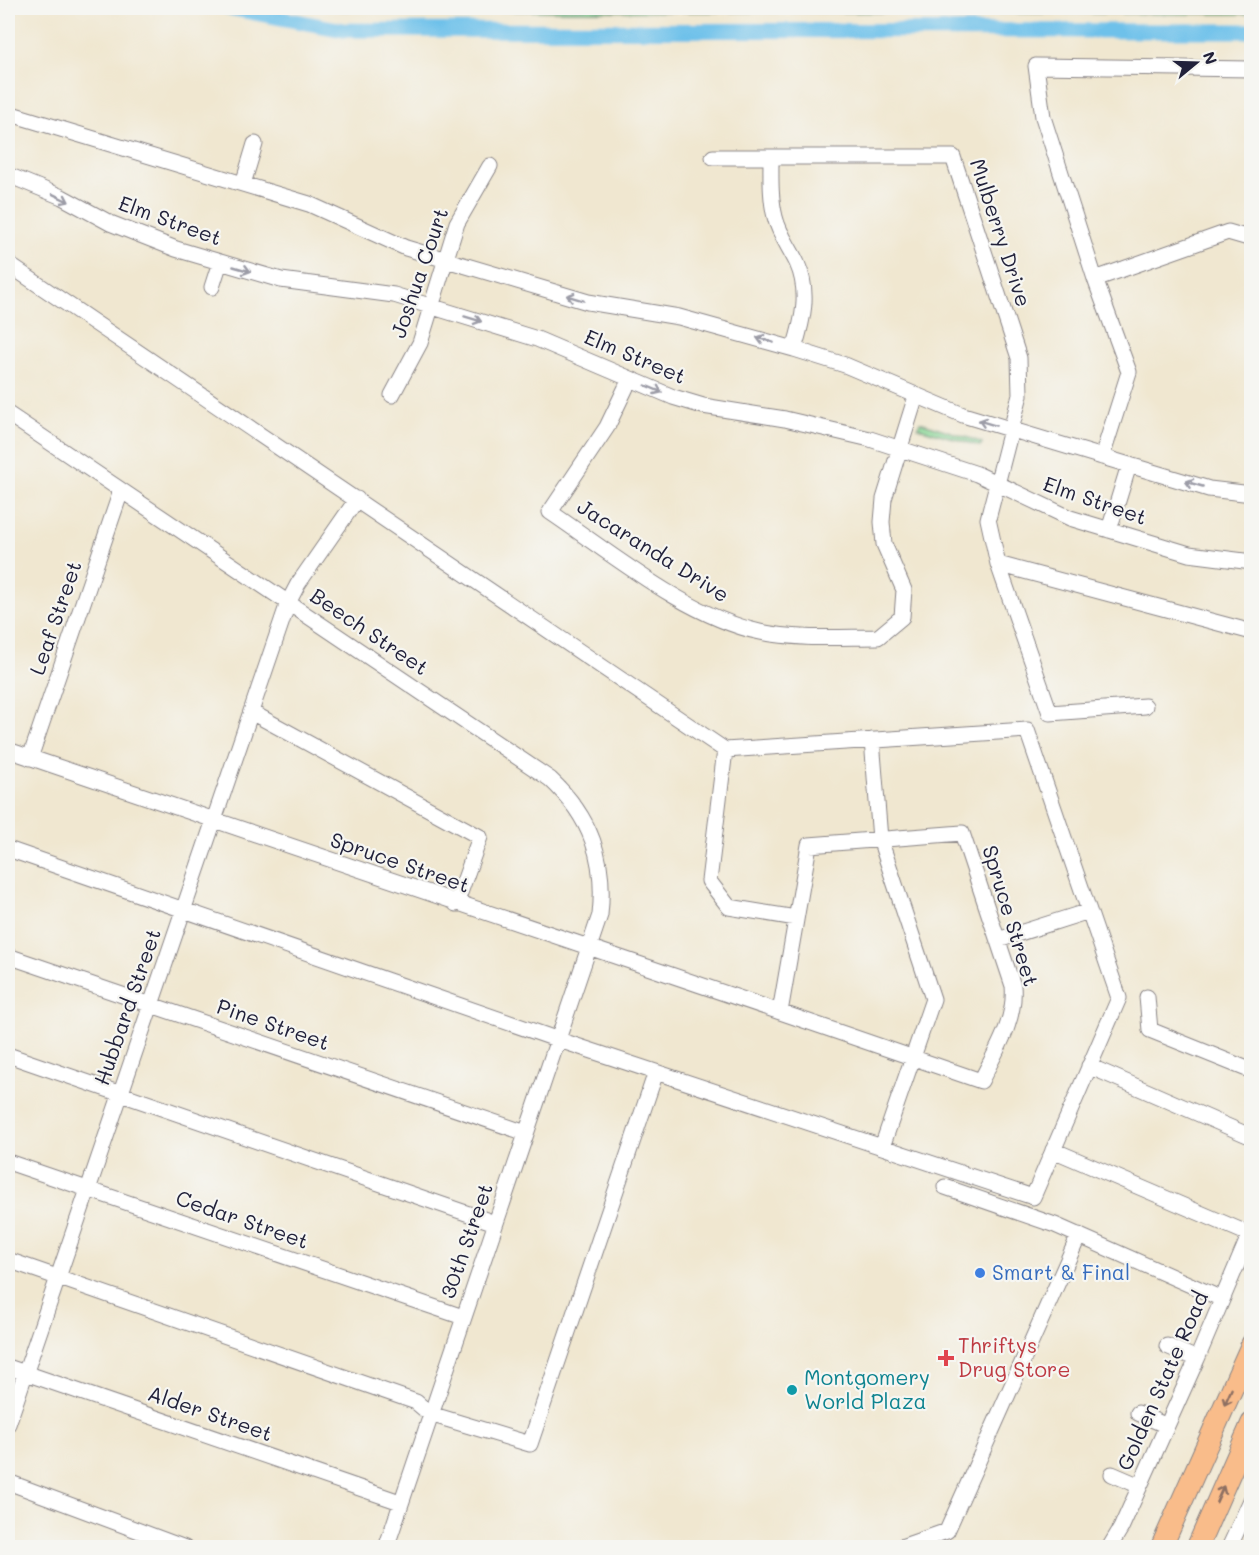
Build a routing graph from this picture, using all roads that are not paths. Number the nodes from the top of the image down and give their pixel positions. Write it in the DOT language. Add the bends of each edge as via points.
graph roads {
  1 [pos="1251,69"];
  2 [pos="8,113"];
  3 [pos="255,144"];
  4 [pos="713,157"];
  5 [pos="771,157"];
  6 [pos="490,166"];
  7 [pos="8,175"];
  8 [pos="243,184"];
  9 [pos="1251,239"];
  10 [pos="446,260"];
  11 [pos="220,262"];
  12 [pos="8,264"];
  13 [pos="1095,279"];
  14 [pos="213,287"];
  15 [pos="431,306"];
  16 [pos="794,349"];
  17 [pos="630,379"];
  18 [pos="392,395"];
  19 [pos="916,396"];
  20 [pos="8,414"];
  21 [pos="1010,429"];
  22 [pos="899,447"];
  23 [pos="1102,457"];
  24 [pos="1129,465"];
  25 [pos="996,483"];
  26 [pos="121,491"];
  27 [pos="1251,494"];
  28 [pos="357,499"];
  29 [pos="1109,530"];
  30 [pos="1251,562"];
  31 [pos="998,564"];
  32 [pos="288,603"];
  33 [pos="1251,632"];
  34 [pos="1145,706"];
  35 [pos="251,712"];
  36 [pos="872,740"];
  37 [pos="8,750"];
  38 [pos="725,750"];
  39 [pos="30,758"];
  40 [pos="214,821"];
  41 [pos="880,839"];
  42 [pos="8,849"];
  43 [pos="456,904"];
  44 [pos="184,909"];
  45 [pos="1089,911"];
  46 [pos="796,918"];
  47 [pos="998,940"];
  48 [pos="589,949"];
  49 [pos="8,956"];
  50 [pos="1147,997"];
  51 [pos="151,1005"];
  52 [pos="780,1012"];
  53 [pos="556,1039"];
  54 [pos="8,1055"];
  55 [pos="911,1058"];
  56 [pos="1089,1066"];
  57 [pos="1251,1071"];
  58 [pos="656,1072"];
  59 [pos="121,1094"];
  60 [pos="526,1133"];
  61 [pos="1251,1137"];
  62 [pos="882,1147"];
  63 [pos="1053,1150"];
  64 [pos="8,1161"];
  65 [pos="945,1187"];
  66 [pos="88,1189"];
  67 [pos="495,1222"];
  68 [pos="1250,1232"];
  69 [pos="1079,1235"];
  70 [pos="8,1260"];
  71 [pos="58,1277"];
  72 [pos="1222,1299"];
  73 [pos="463,1317"];
  74 [pos="1251,1344"];
  75 [pos="1167,1346"];
  76 [pos="1197,1359"];
  77 [pos="8,1367"];
  78 [pos="25,1373"];
  79 [pos="1138,1413"];
  80 [pos="430,1414"];
  81 [pos="1251,1423"];
  82 [pos="8,1424"];
  83 [pos="1167,1426"];
  84 [pos="1112,1474"];
  85 [pos="8,1482"];
  86 [pos="1140,1486"];
  87 [pos="1251,1498"];
  88 [pos="400,1502"];
  89 [pos="185,1548"];
  90 [pos="386,1548"];
  91 [pos="898,1548"];
  92 [pos="1109,1548"];
  93 [pos="1161,1548"];
  94 [pos="1197,1548"];
  95 [pos="1229,1548"];
  1 -- 13 [label="street" via="1036,66 1043,117"];
  2 -- 8 [label="street, Elm Street"];
  3 -- 8 [label="street"];
  4 -- 5 [label="street, Mulberry Drive"];
  5 -- 16 [label="street" via="776,219 797,263 804,295"];
  5 -- 21 [label="street, Mulberry Drive" via="953,157 1019,358 1020,394"];
  6 -- 10 [label="street, Joshua Court" via="457,224"];
  7 -- 11 [label="street, Elm Street, one-way" via="145,238"];
  8 -- 10 [label="street, Elm Street" via="309,204 378,237"];
  9 -- 13 [label="street" via="1228,232"];
  10 -- 15 [label="street, Joshua Court"];
  16 -- 10 [label="street, Elm Street, one-way" via="680,317 588,302"];
  11 -- 14 [label="street"];
  11 -- 15 [label="street, Elm Street, one-way" via="281,280 361,289"];
  12 -- 28 [label="street"];
  13 -- 23 [label="street" via="1129,372"];
  15 -- 17 [label="street, Elm Street, one-way" via="537,339"];
  15 -- 18 [label="street, Joshua Court" via="420,343"];
  16 -- 19 [label="street, Elm Street" via="845,365"];
  17 -- 22 [label="street, Elm Street, one-way" via="703,406 823,426"];
  17 -- 22 [label="street, Jacaranda Drive" via="607,427 550,512 693,606 758,632 878,637 902,617 904,590 884,544 882,522"];
  21 -- 19 [label="street, Elm Street, one-way"];
  19 -- 22 [label="street, Jacaranda Drive"];
  20 -- 26 [label="street, Beech Street"];
  21 -- 23 [label="street, Elm Street"];
  21 -- 25 [label="street"];
  22 -- 25 [label="street, Elm Street"];
  23 -- 24 [label="street, Elm Street"];
  27 -- 24 [label="street, Elm Street, one-way" via="1209,489"];
  24 -- 29 [label="street"];
  25 -- 29 [label="street, Elm Street" via="1041,507"];
  25 -- 31 [label="street" via="988,519"];
  26 -- 32 [label="street, Beech Street"];
  26 -- 39 [label="street, Leaf Street"];
  28 -- 32 [label="street, Hubbard Street"];
  28 -- 38 [label="street"];
  29 -- 30 [label="street, Elm Street" via="1189,554"];
  31 -- 33 [label="street"];
  31 -- 34 [label="street" via="1050,713"];
  32 -- 35 [label="street, Hubbard Street"];
  32 -- 48 [label="street, Beech Street" via="550,779 566,794 590,829 601,870 600,915"];
  35 -- 40 [label="street, Hubbard Street"];
  35 -- 43 [label="street" via="480,837"];
  36 -- 38 [label="street"];
  36 -- 41 [label="street"];
  36 -- 45 [label="street" via="1027,730"];
  37 -- 39 [label="street, Spruce Street"];
  38 -- 46 [label="street" via="709,881 729,907"];
  39 -- 40 [label="street, Spruce Street"];
  40 -- 43 [label="street, Spruce Street"];
  40 -- 44 [label="street, Hubbard Street"];
  41 -- 46 [label="street, Spruce Street" via="809,845"];
  41 -- 47 [label="street, Spruce Street" via="962,833"];
  41 -- 55 [label="street" via="933,999"];
  42 -- 44 [label="street"];
  43 -- 48 [label="street, Spruce Street"];
  44 -- 51 [label="street, Hubbard Street"];
  44 -- 53 [label="street"];
  45 -- 47 [label="street"];
  45 -- 56 [label="street" via="1119,998"];
  46 -- 52 [label="street, Spruce Street"];
  47 -- 55 [label="street, Spruce Street" via="1013,986 1014,1003 1011,1019 981,1081"];
  48 -- 52 [label="street, Spruce Street"];
  48 -- 53 [label="street, 30th Street"];
  49 -- 51 [label="street, Pine Street"];
  50 -- 57 [label="street" via="1150,1030"];
  51 -- 59 [label="street, Hubbard Street"];
  51 -- 60 [label="street, Pine Street"];
  52 -- 55 [label="street, Spruce Street"];
  53 -- 58 [label="street"];
  53 -- 60 [label="street, 30th Street"];
  54 -- 59 [label="street"];
  55 -- 62 [label="street"];
  56 -- 61 [label="street"];
  56 -- 63 [label="street"];
  58 -- 62 [label="street"];
  58 -- 80 [label="street" via="530,1444"];
  59 -- 66 [label="street, Hubbard Street"];
  59 -- 67 [label="street"];
  60 -- 67 [label="street, 30th Street"];
  62 -- 63 [label="street" via="1033,1197"];
  63 -- 68 [label="street"];
  64 -- 66 [label="street, Cedar Street"];
  65 -- 69 [label="street"];
  66 -- 71 [label="street, Hubbard Street"];
  66 -- 73 [label="street, Cedar Street"];
  67 -- 73 [label="street, 30th Street"];
  68 -- 72 [label="street, Golden State Road"];
  69 -- 72 [label="street"];
  69 -- 91 [label="street" via="946,1531"];
  70 -- 71 [label="street"];
  71 -- 78 [label="street, Hubbard Street"];
  71 -- 80 [label="street" via="416,1402"];
  72 -- 76 [label="street, Golden State Road"];
  73 -- 80 [label="street, 30th Street"];
  74 -- 93 [label="highway, one-way"];
  75 -- 76 [label="street"];
  76 -- 83 [label="street, Golden State Road"];
  77 -- 78 [label="street, Alder Street"];
  78 -- 82 [label="street, Hubbard Street"];
  78 -- 88 [label="street, Alder Street"];
  79 -- 83 [label="street"];
  80 -- 88 [label="street, 30th Street"];
  94 -- 81 [label="highway, one-way"];
  83 -- 86 [label="street, Golden State Road"];
  84 -- 86 [label="street"];
  85 -- 89 [label="street"];
  86 -- 92 [label="street, Golden State Road"];
  87 -- 95 [label="street"];
  88 -- 90 [label="street, 30th Street"];
}
